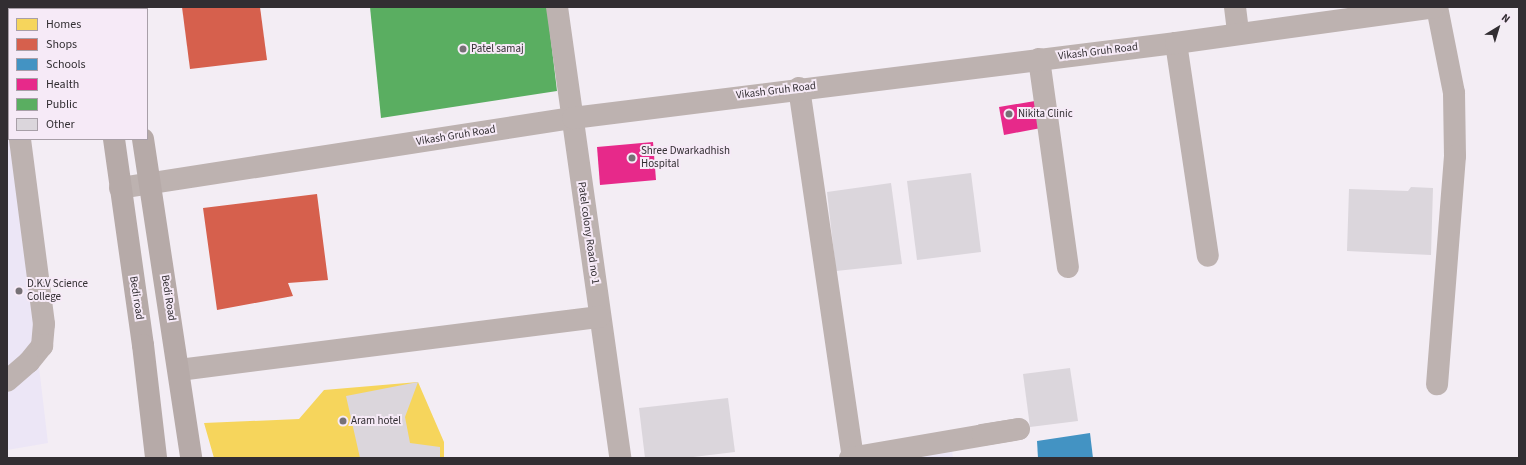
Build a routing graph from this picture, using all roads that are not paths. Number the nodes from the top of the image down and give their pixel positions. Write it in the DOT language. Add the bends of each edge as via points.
graph roads {
  1 [pos="557,7"];
  2 [pos="1235,7"];
  3 [pos="1426,8"];
  4 [pos="1375,11"];
  5 [pos="1238,34"];
  6 [pos="1176,43"];
  7 [pos="1039,59"];
  8 [pos="799,88"];
  9 [pos="573,118"];
  10 [pos="20,140"];
  11 [pos="114,140"];
  12 [pos="144,140"];
  13 [pos="150,182"];
  14 [pos="120,188"];
  15 [pos="1208,256"];
  16 [pos="1068,267"];
  17 [pos="600,317"];
  18 [pos="179,370"];
  19 [pos="7,381"];
  20 [pos="1438,384"];
  21 [pos="982,435"];
  22 [pos="156,458"];
  23 [pos="191,458"];
  24 [pos="620,458"];
  25 [pos="850,458"];
  26 [pos="853,458"];
  1 -- 9 [label="street, Patel colony Road no 1"];
  2 -- 5 [label="street"];
  3 -- 4 [label="street, Vikash Gruh Road"];
  3 -- 20 [label="street" via="1454,93 1455,156"];
  4 -- 5 [label="street, Vikash Gruh Road"];
  5 -- 6 [label="street, Vikash Gruh Road"];
  6 -- 7 [label="street, Vikash Gruh Road"];
  6 -- 15 [label="street"];
  7 -- 8 [label="street, Vikash Gruh Road"];
  7 -- 16 [label="street"];
  8 -- 9 [label="street, Vikash Gruh Road"];
  8 -- 26 [label="street"];
  9 -- 13 [label="street, Vikash Gruh Road"];
  9 -- 17 [label="street, Patel colony Road no 1"];
  10 -- 19 [label="street" via="44,324 42,346 29,362"];
  11 -- 14 [label="main road, Bedi road"];
  12 -- 13 [label="main road, Bedi Road"];
  13 -- 14 [label="street, Vikash Gruh Road"];
  13 -- 18 [label="main road, Bedi Road"];
  14 -- 22 [label="main road, Bedi road" via="144,345"];
  17 -- 18 [label="street"];
  17 -- 24 [label="street, Patel colony Road no 1"];
  18 -- 23 [label="main road, Bedi Road"];
  21 -- 26 [label="street"];
  25 -- 26 [label="street"];
}
